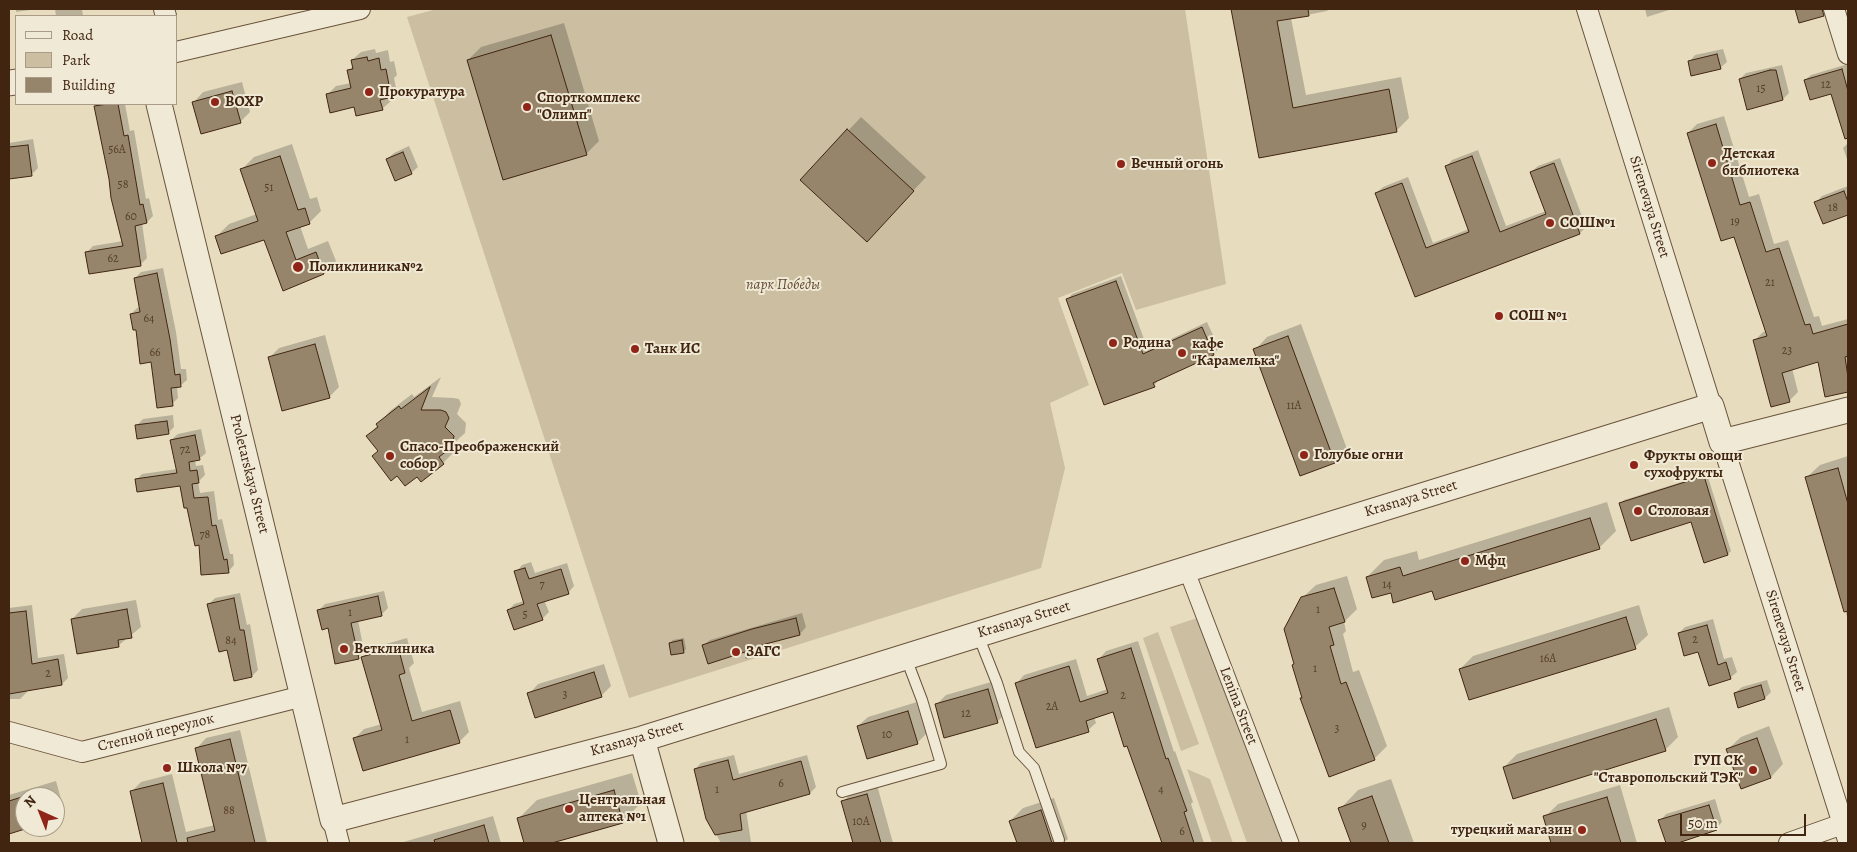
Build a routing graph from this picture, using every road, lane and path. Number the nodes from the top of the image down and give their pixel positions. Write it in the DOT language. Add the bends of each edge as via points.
graph roads {
  1 [pos="360,9"];
  2 [pos="1587,9"];
  3 [pos="1834,9"];
  4 [pos="178,52"];
  5 [pos="1848,54"];
  6 [pos="159,105"];
  7 [pos="1711,406"];
  8 [pos="1848,410"];
  9 [pos="1722,442"];
  10 [pos="1186,569"];
  11 [pos="978,634"];
  12 [pos="905,657"];
  13 [pos="303,696"];
  14 [pos="9,732"];
  15 [pos="642,739"];
  16 [pos="842,792"];
  17 [pos="1846,829"];
  18 [pos="336,832"];
  19 [pos="1059,840"];
  20 [pos="671,843"];
  21 [pos="1291,843"];
  22 [pos="1789,843"];
  1 -- 4 [label="street"];
  2 -- 7 [label="street, Sirenevaya Street"];
  3 -- 5 [label="street"];
  6 -- 13 [label="street, Proletarskaya Street"];
  7 -- 9 [label="street"];
  7 -- 10 [label="street, Krasnaya Street"];
  8 -- 9 [label="street"];
  9 -- 17 [label="street, Sirenevaya Street"];
  10 -- 11 [label="street, Krasnaya Street"];
  10 -- 21 [label="street, Lenina Street"];
  11 -- 12 [label="street, Krasnaya Street"];
  11 -- 19 [label="lane" via="1019,752 1034,768"];
  12 -- 15 [label="street, Krasnaya Street"];
  12 -- 16 [label="lane" via="941,764"];
  13 -- 14 [label="street, Степной переулок" via="82,752"];
  13 -- 18 [label="street, Proletarskaya Street"];
  15 -- 18 [label="street, Krasnaya Street"];
  15 -- 20 [label="street"];
  17 -- 22 [label="street"];
}
